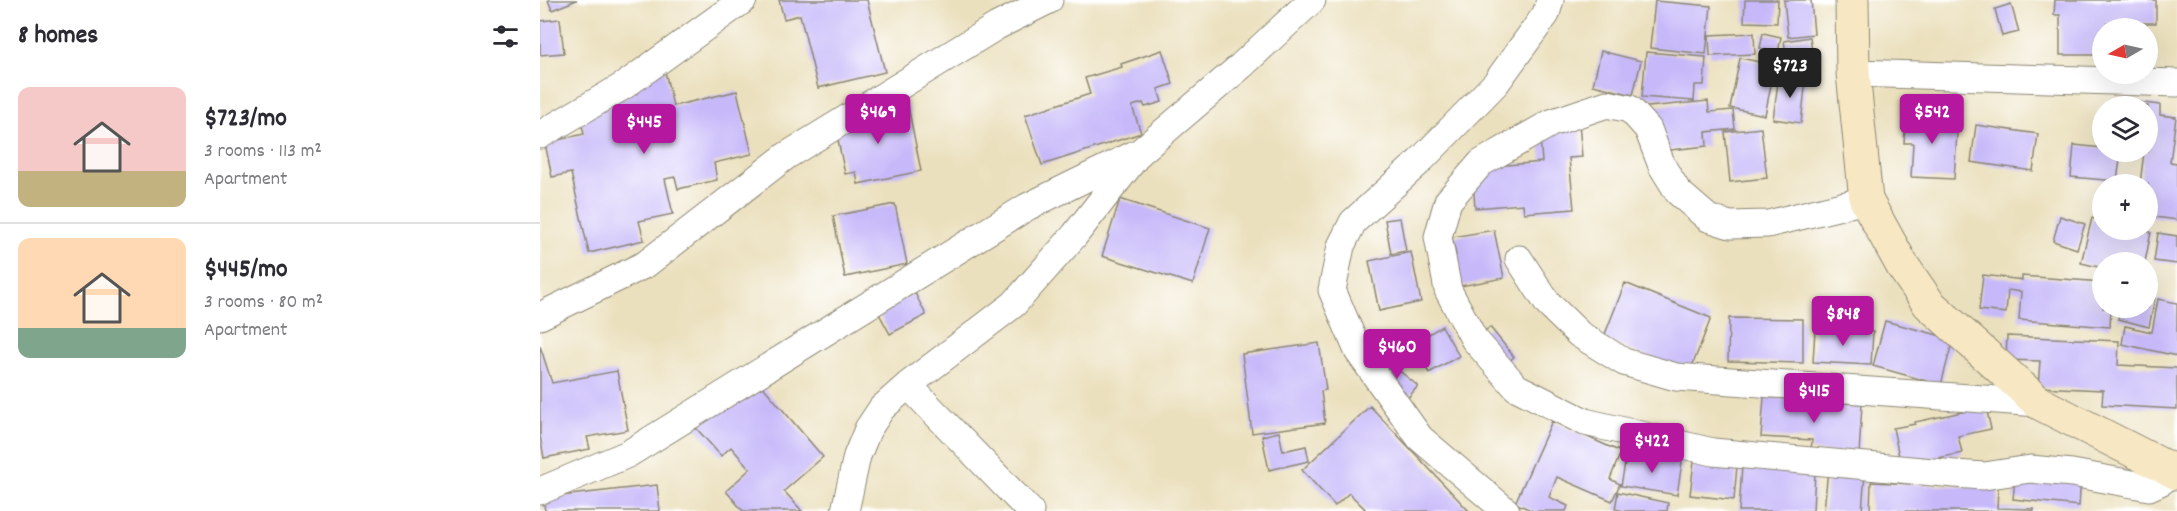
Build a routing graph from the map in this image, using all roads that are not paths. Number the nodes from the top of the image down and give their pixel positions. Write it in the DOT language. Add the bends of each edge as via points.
graph roads {
  1 [pos="743,0"];
  2 [pos="1049,0"];
  3 [pos="1312,0"];
  4 [pos="1550,0"];
  5 [pos="1852,0"];
  6 [pos="1853,73"];
  7 [pos="2177,84"];
  8 [pos="540,135"];
  9 [pos="1139,153"];
  10 [pos="1866,200"];
  11 [pos="1519,259"];
  12 [pos="540,315"];
  13 [pos="908,385"];
  14 [pos="2039,403"];
  15 [pos="2175,472"];
  16 [pos="540,491"];
  17 [pos="845,511"];
  18 [pos="1030,511"];
  19 [pos="1506,511"];
  1 -- 8 [label="street" via="625,85"];
  2 -- 12 [label="street" via="998,26 786,156 646,264"];
  3 -- 9 [label="street"];
  4 -- 19 [label="street" via="1546,14 1496,83 1353,222 1341,246 1332,290 1358,351 1420,438"];
  5 -- 6 [label="main road"];
  6 -- 7 [label="street"];
  6 -- 10 [label="main road"];
  9 -- 13 [label="street" via="1014,304"];
  9 -- 16 [label="street" via="1027,207 628,454"];
  10 -- 14 [label="main road" via="1929,304"];
  10 -- 15 [label="street" via="1768,224 1730,225 1708,218 1678,192 1662,166 1648,129 1630,109 1607,104 1551,123 1480,163 1448,201 1438,237 1448,290 1474,339 1516,387 1586,422 1713,452 1955,474 1984,476 2030,469 2149,487"];
  11 -- 14 [label="street" via="1548,304 1579,334 1624,362 1676,378"];
  13 -- 17 [label="street" via="882,408 868,429 857,456"];
  13 -- 18 [label="street"];
  14 -- 15 [label="main road"];
}
